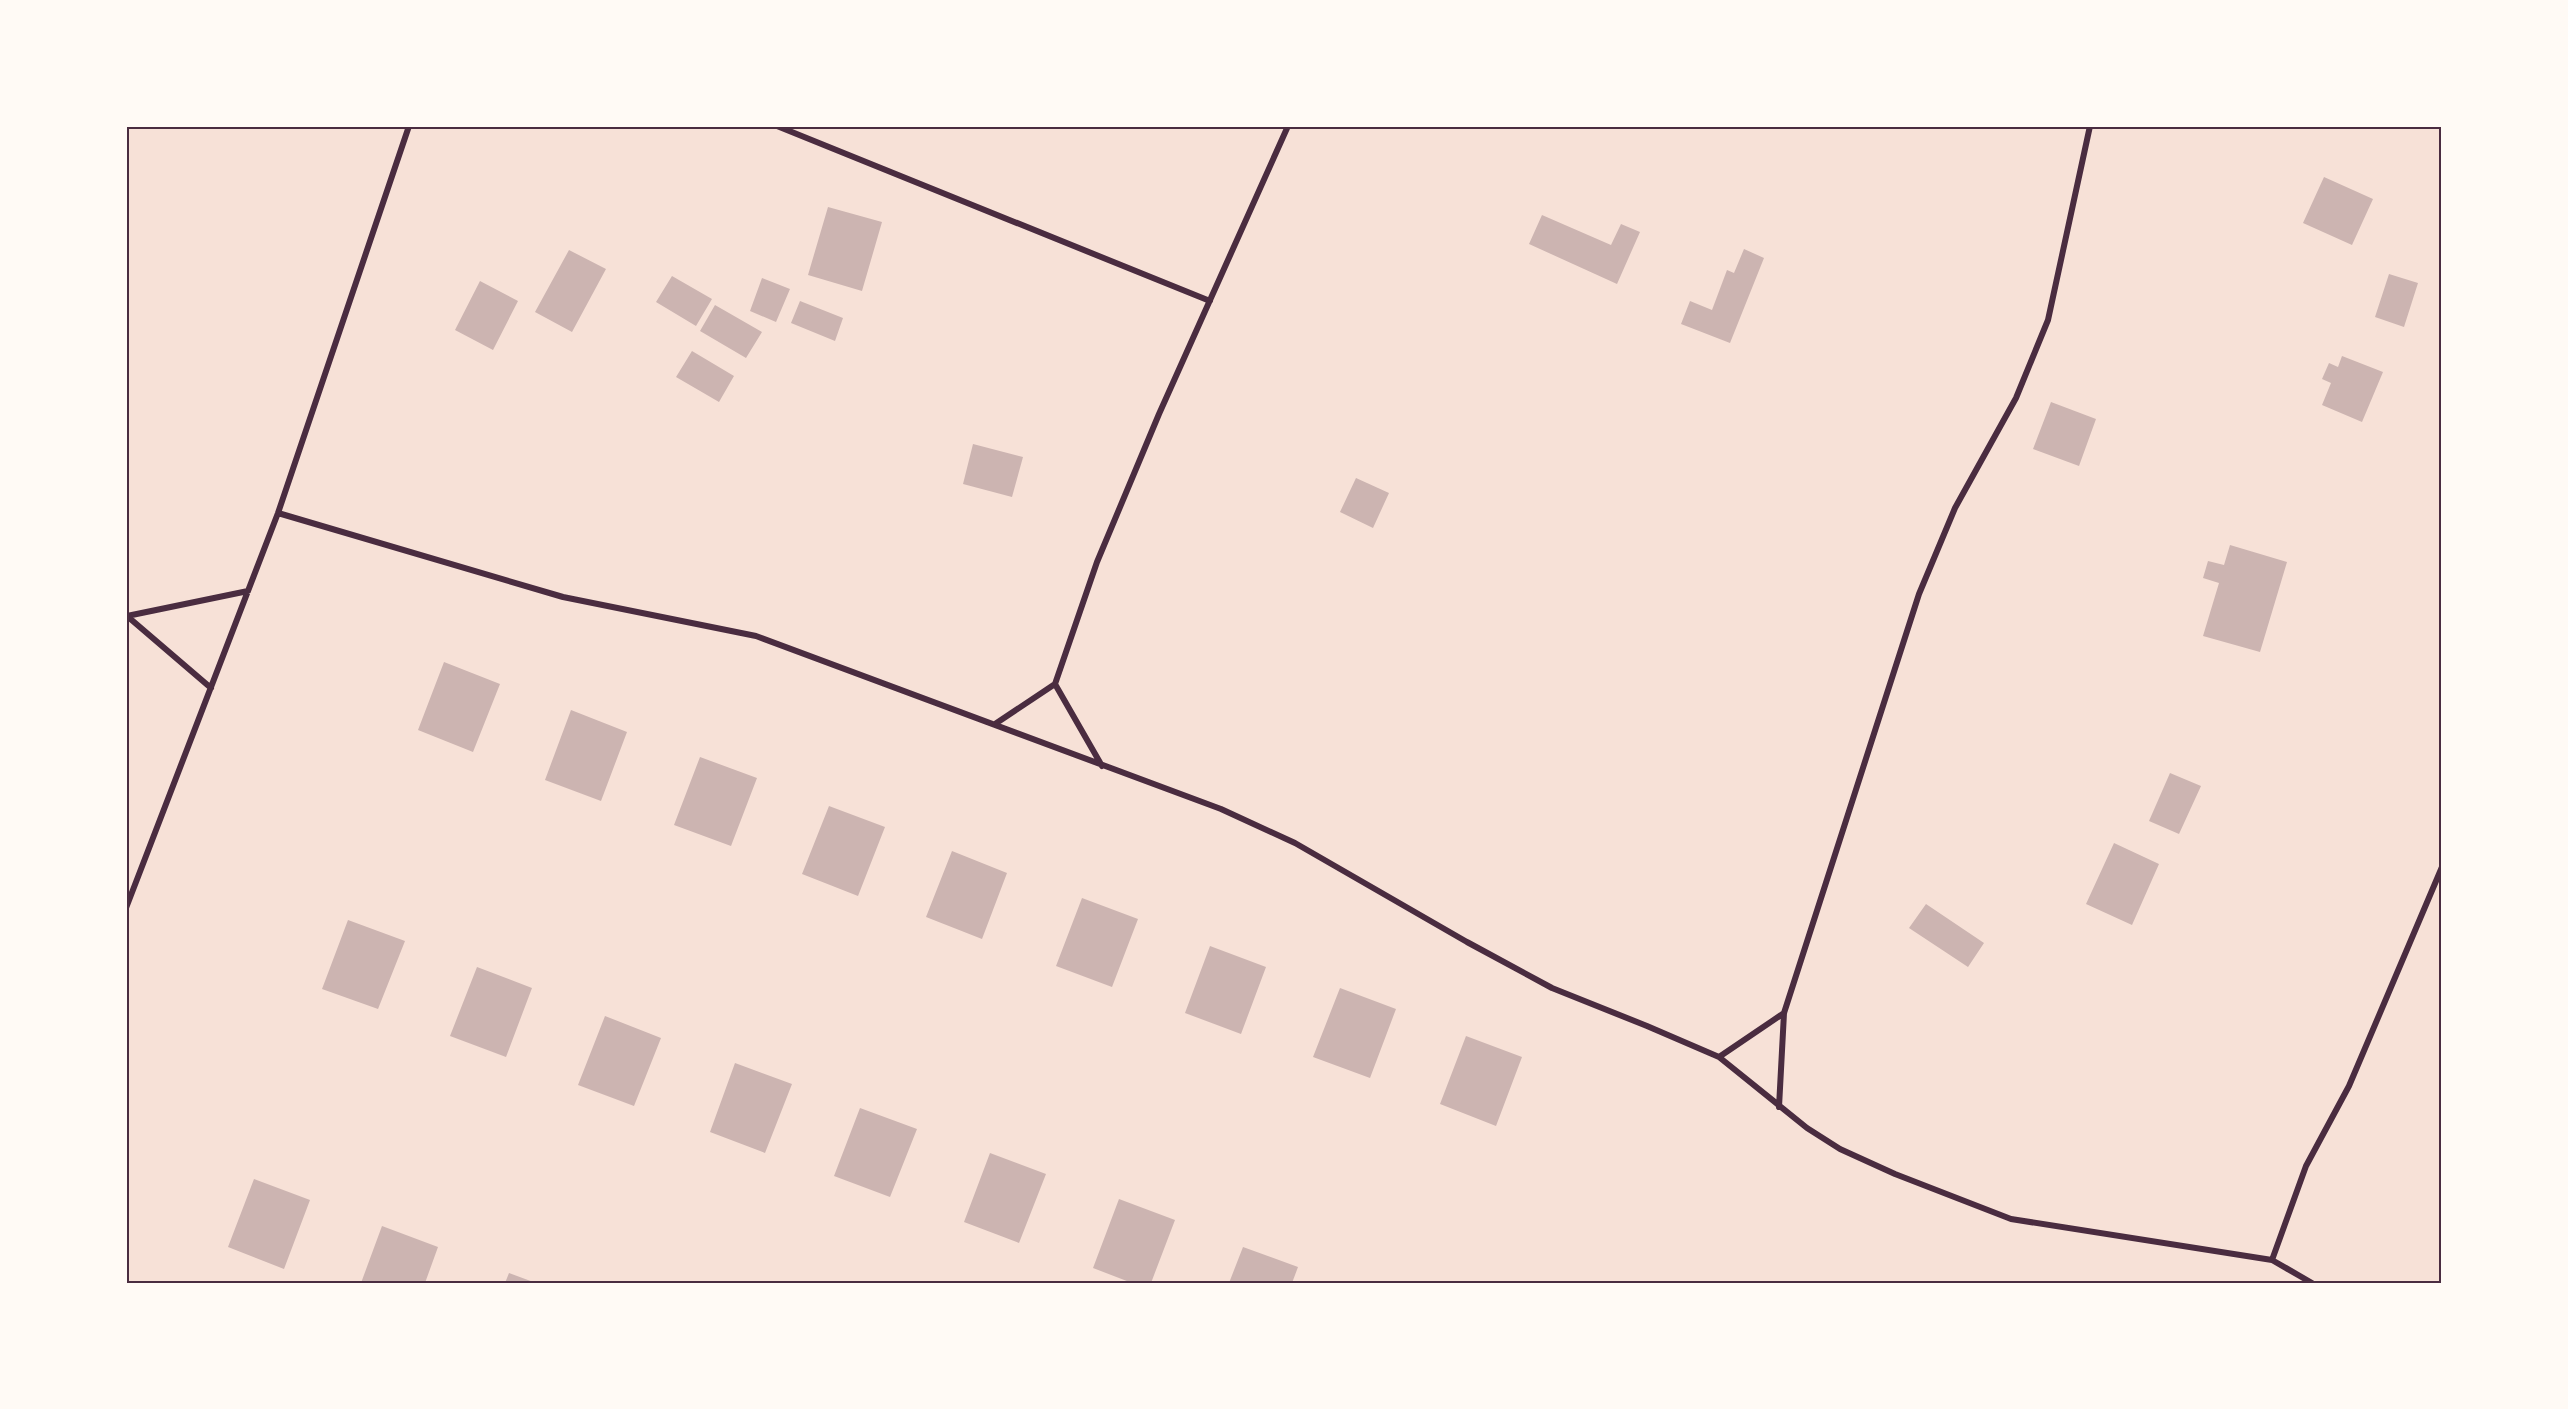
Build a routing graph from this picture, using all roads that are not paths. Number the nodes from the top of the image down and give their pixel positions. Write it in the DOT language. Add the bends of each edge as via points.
graph roads {
  1 [pos="409,126"];
  2 [pos="777,126"];
  3 [pos="1288,126"];
  4 [pos="2090,126"];
  5 [pos="794,129"];
  6 [pos="1210,301"];
  7 [pos="278,513"];
  8 [pos="248,591"];
  9 [pos="126,616"];
  10 [pos="1055,684"];
  11 [pos="211,687"];
  12 [pos="995,724"];
  13 [pos="1102,766"];
  14 [pos="2442,867"];
  15 [pos="126,908"];
  16 [pos="1785,1013"];
  17 [pos="1719,1057"];
  18 [pos="1779,1107"];
  19 [pos="2272,1260"];
  20 [pos="2312,1283"];
  1 -- 7 [label="street"];
  2 -- 5 [label="street"];
  3 -- 6 [label="street"];
  4 -- 16 [label="street" via="2048,320 2016,398 1954,508 1919,594"];
  5 -- 6 [label="street"];
  6 -- 10 [label="street" via="1096,562"];
  7 -- 8 [label="street"];
  7 -- 12 [label="street" via="563,597 756,636"];
  8 -- 9 [label="street"];
  8 -- 11 [label="street"];
  9 -- 11 [label="street"];
  10 -- 12 [label="street"];
  10 -- 13 [label="street"];
  11 -- 15 [label="street"];
  12 -- 13 [label="street"];
  13 -- 17 [label="street" via="1221,809 1295,843 1552,988"];
  14 -- 19 [label="street" via="2349,1086 2306,1166"];
  16 -- 17 [label="street"];
  16 -- 18 [label="street"];
  17 -- 18 [label="street"];
  18 -- 19 [label="street" via="1840,1149 2012,1219"];
  19 -- 20 [label="street"];
}
